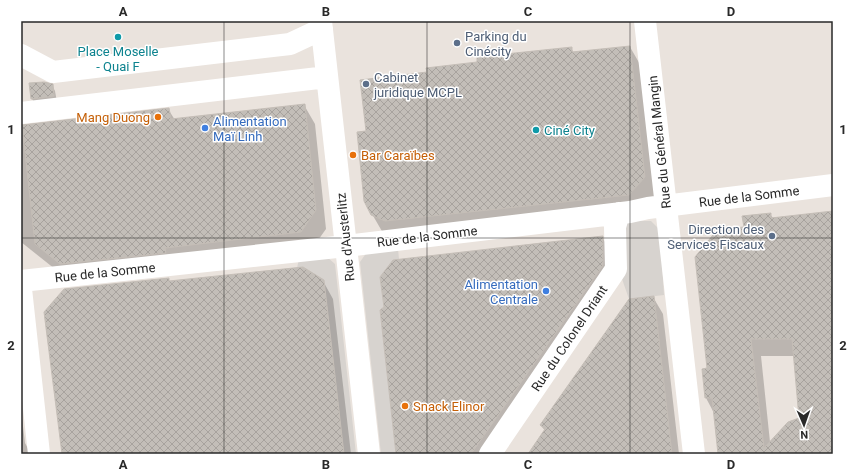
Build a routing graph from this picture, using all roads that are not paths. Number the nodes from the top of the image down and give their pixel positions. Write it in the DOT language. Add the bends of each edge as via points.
graph roads {
  1 [pos="645,21"];
  2 [pos="321,25"];
  3 [pos="21,55"];
  4 [pos="327,77"];
  5 [pos="21,113"];
  6 [pos="833,185"];
  7 [pos="666,206"];
  8 [pos="619,213"];
  9 [pos="346,246"];
  10 [pos="21,281"];
  11 [pos="21,289"];
  12 [pos="39,454"];
  13 [pos="368,454"];
  14 [pos="490,454"];
  15 [pos="694,454"];
  1 -- 7 [label="street, Rue du Général Mangin"];
  2 -- 3 [label="street" via="290,44 53,72"];
  2 -- 4 [label="street, Rue d'Austerlitz"];
  4 -- 5 [label="street"];
  4 -- 9 [label="street, Rue d'Austerlitz"];
  6 -- 7 [label="street, Rue de la Somme"];
  7 -- 8 [label="street, Rue de la Somme"];
  7 -- 15 [label="street, Rue du Général Mangin"];
  8 -- 9 [label="street, Rue de la Somme"];
  8 -- 14 [label="street, Rue du Colonel Driant" via="615,227 616,269"];
  9 -- 10 [label="street, Rue de la Somme"];
  9 -- 13 [label="street, Rue d'Austerlitz"];
  11 -- 12 [label="street"];
}
